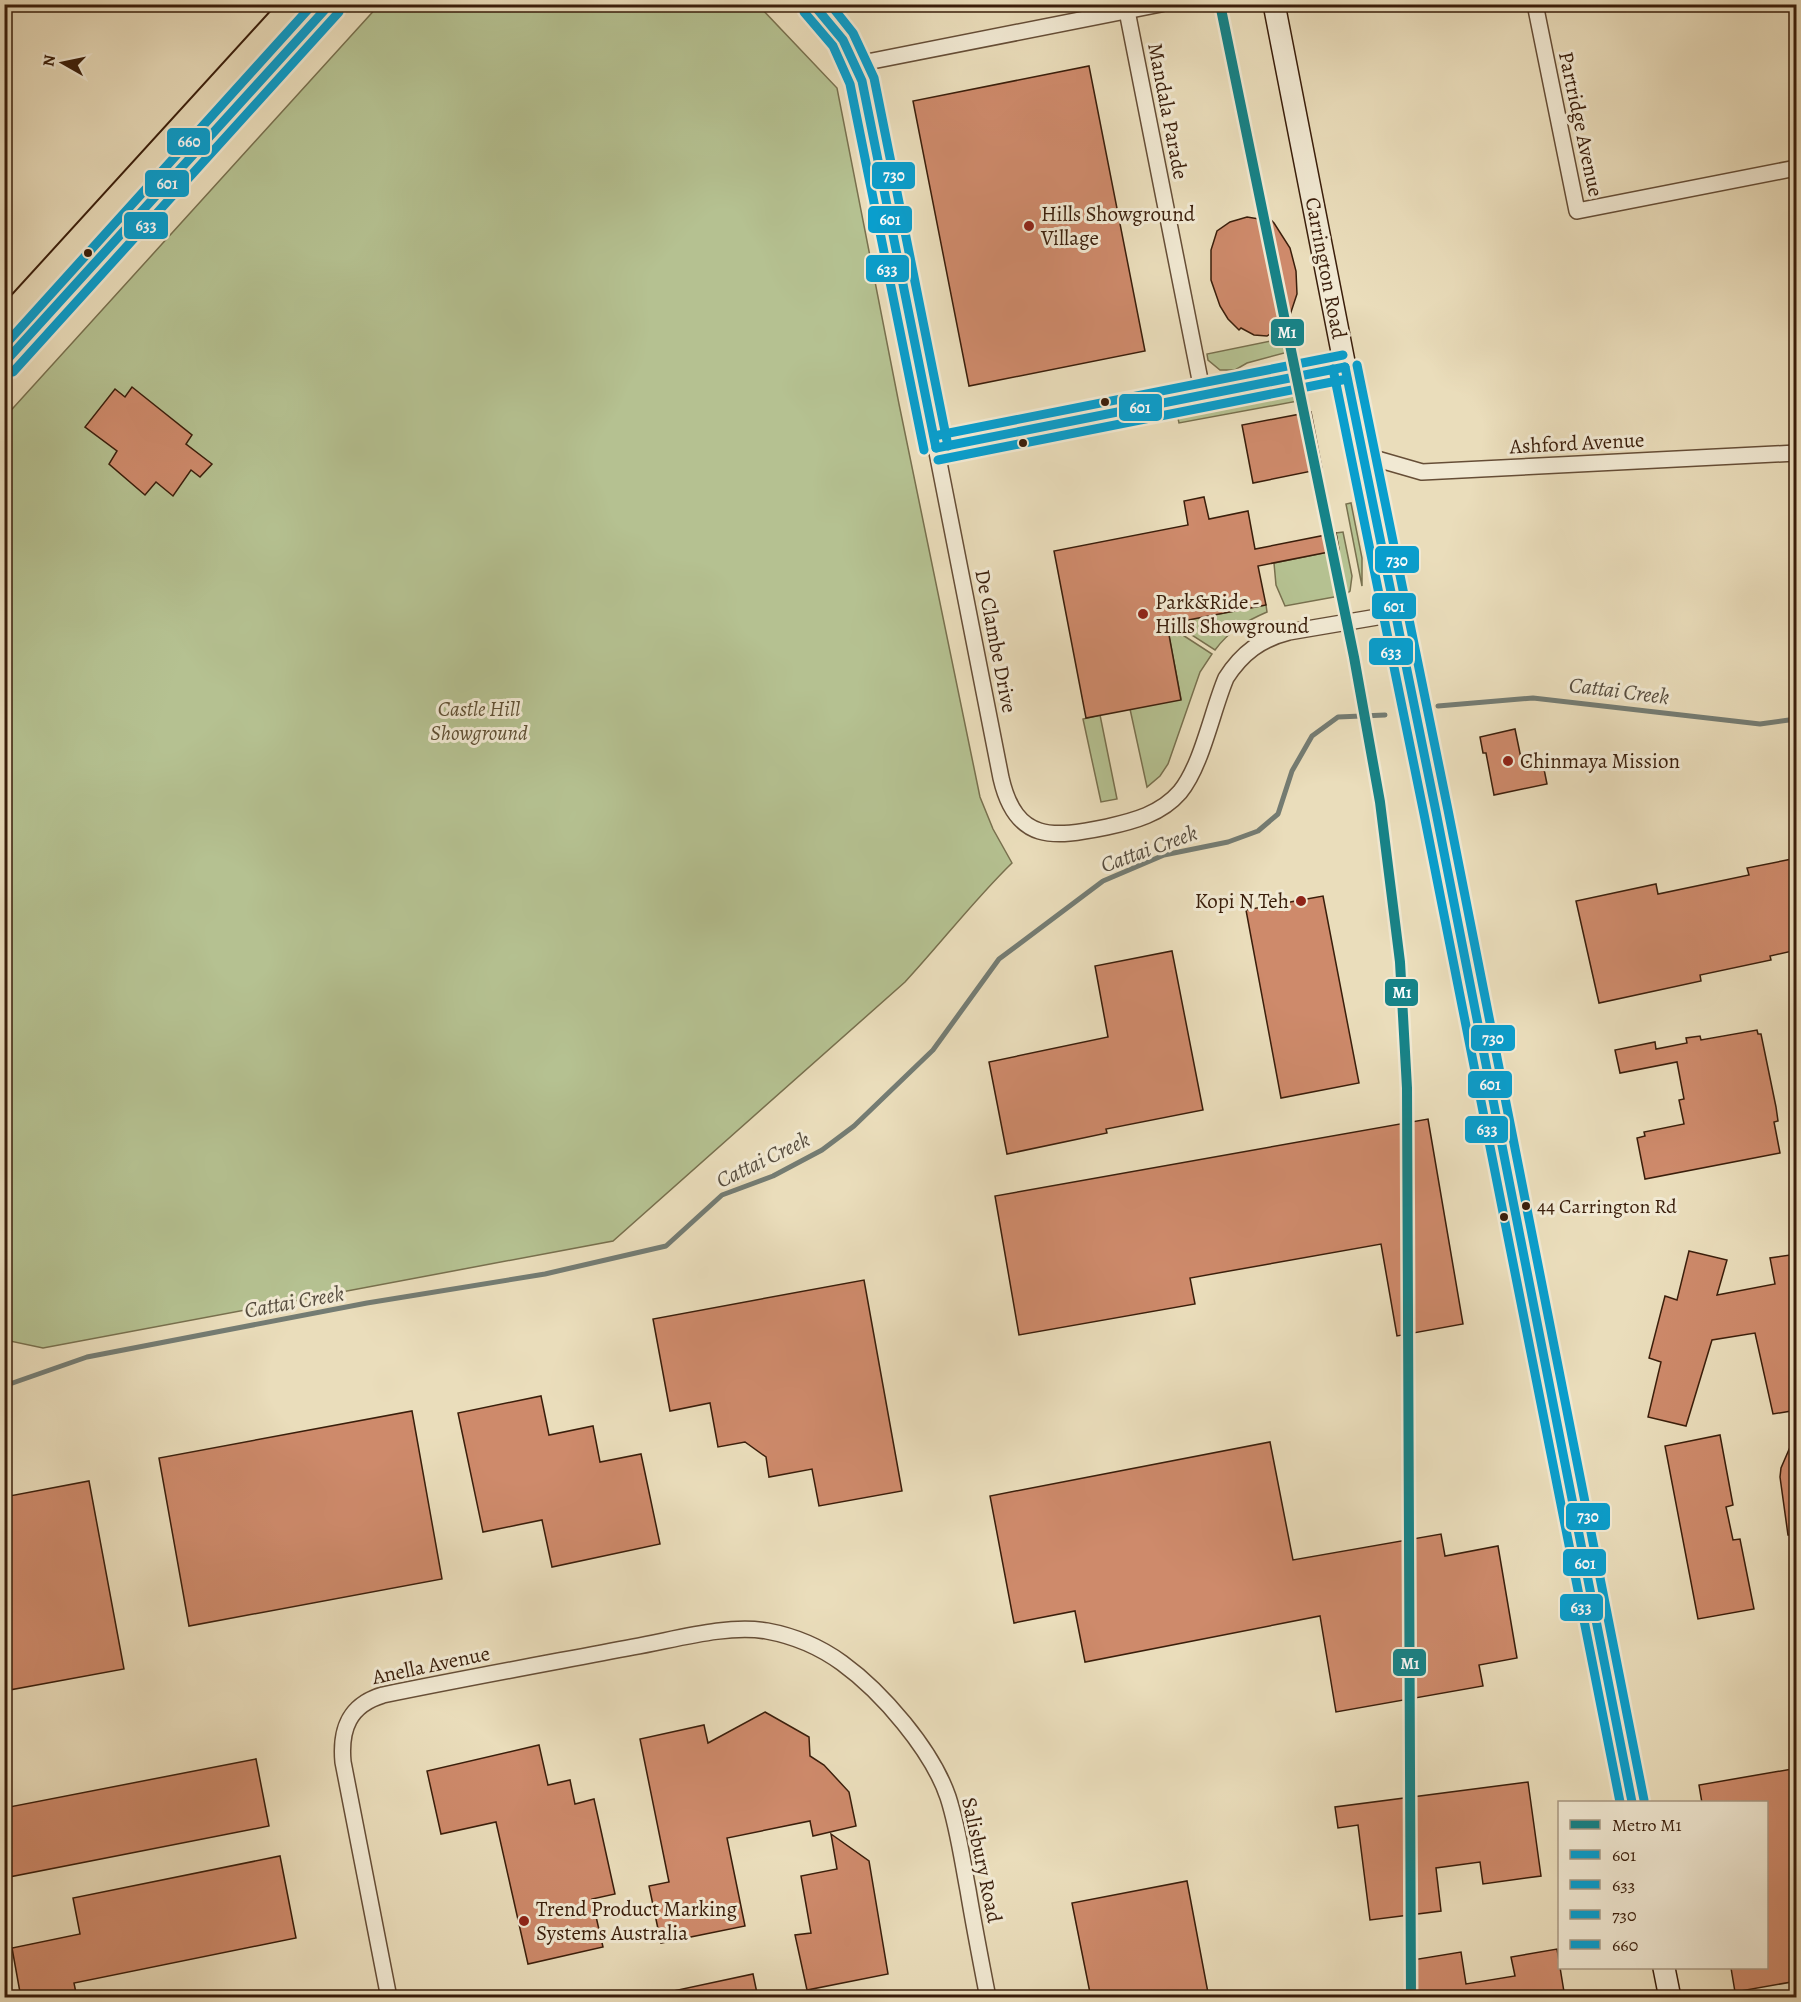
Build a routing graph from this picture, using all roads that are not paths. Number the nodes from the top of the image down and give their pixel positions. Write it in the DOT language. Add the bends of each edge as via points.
graph roads {
  1 [pos="293,4"];
  2 [pos="330,4"];
  3 [pos="813,4"];
  4 [pos="1161,4"];
  5 [pos="1274,4"];
  6 [pos="1535,4"];
  7 [pos="1126,11"];
  8 [pos="856,64"];
  9 [pos="1797,168"];
  10 [pos="4,321"];
  11 [pos="4,364"];
  12 [pos="1345,367"];
  13 [pos="1203,395"];
  14 [pos="936,448"];
  15 [pos="1797,453"];
  16 [pos="1363,455"];
  17 [pos="1395,614"];
  18 [pos="703,1634"];
  19 [pos="1632,1801"];
  20 [pos="1664,1969"];
  21 [pos="389,1998"];
  22 [pos="988,1998"];
  23 [pos="1670,1998"];
  1 -- 10 [label="main road"];
  2 -- 11 [label="main road"];
  3 -- 8 [label="street, De Clambe Drive" via="842,36"];
  4 -- 7 [label="street"];
  5 -- 12 [label="main road, Carrington Road"];
  6 -- 9 [label="street, Partridge Avenue" via="1577,211"];
  7 -- 8 [label="street"];
  7 -- 13 [label="street, Mandala Parade"];
  8 -- 14 [label="street, De Clambe Drive" via="870,113"];
  12 -- 13 [label="street"];
  12 -- 16 [label="main road, Carrington Road"];
  13 -- 14 [label="street"];
  14 -- 17 [label="street, De Clambe Drive" via="1005,793 1017,817 1041,832 1071,834 1130,822 1166,804 1190,777 1226,678 1234,664 1258,643 1289,632"];
  15 -- 16 [label="street, Ashford Avenue" via="1422,472"];
  16 -- 17 [label="main road, Carrington Road"];
  17 -- 19 [label="main road, Carrington Road"];
  18 -- 21 [label="street, Anella Avenue" via="383,1695 360,1706 344,1731 343,1761"];
  18 -- 22 [label="street, Salisbury Road" via="744,1629 766,1631 818,1648 843,1663 897,1716 925,1752 947,1795 958,1831"];
  20 -- 23 [label="main road"];
}
